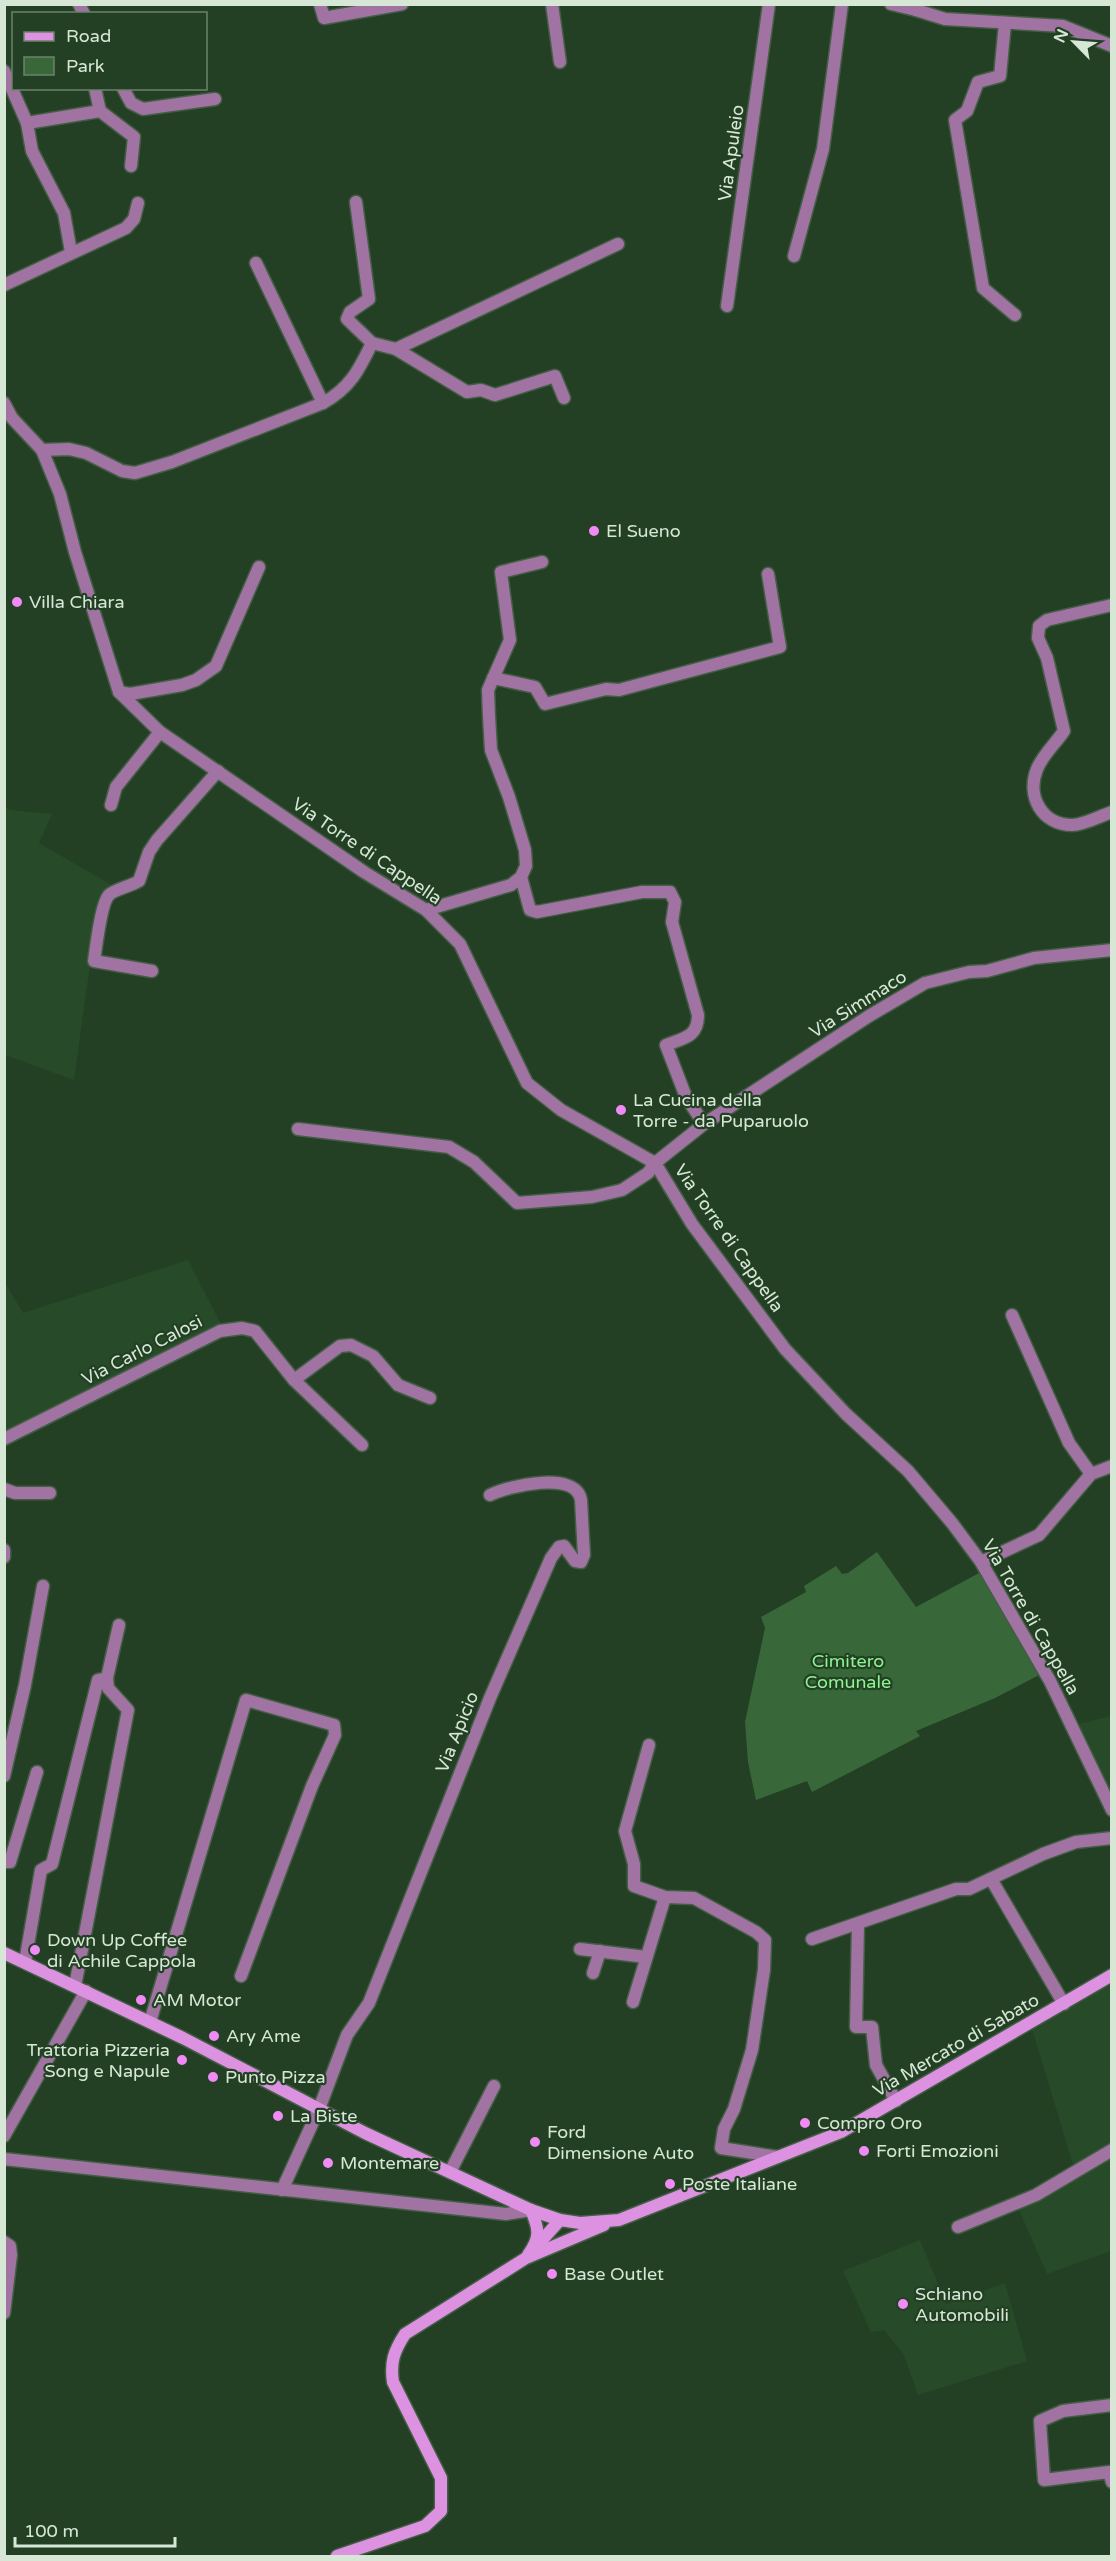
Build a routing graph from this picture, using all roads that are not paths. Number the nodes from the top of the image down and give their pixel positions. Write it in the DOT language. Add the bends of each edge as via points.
graph roads {
  1 [pos="320,4"];
  2 [pos="402,4"];
  3 [pos="552,4"];
  4 [pos="769,4"];
  5 [pos="842,4"];
  6 [pos="891,4"];
  7 [pos="916,7"];
  8 [pos="1005,22"];
  9 [pos="1112,46"];
  10 [pos="560,62"];
  11 [pos="4,71"];
  12 [pos="12,89"];
  13 [pos="12,90"];
  14 [pos="95,90"];
  15 [pos="124,90"];
  16 [pos="215,99"];
  17 [pos="100,111"];
  18 [pos="27,123"];
  19 [pos="131,166"];
  20 [pos="356,202"];
  21 [pos="138,203"];
  22 [pos="618,244"];
  23 [pos="71,252"];
  24 [pos="794,256"];
  25 [pos="256,263"];
  26 [pos="4,285"];
  27 [pos="727,306"];
  28 [pos="1015,315"];
  29 [pos="372,343"];
  30 [pos="396,349"];
  31 [pos="564,398"];
  32 [pos="4,403"];
  33 [pos="323,403"];
  34 [pos="8,419"];
  35 [pos="42,450"];
  36 [pos="542,562"];
  37 [pos="259,567"];
  38 [pos="768,574"];
  39 [pos="1112,605"];
  40 [pos="493,678"];
  41 [pos="119,692"];
  42 [pos="160,732"];
  43 [pos="218,771"];
  44 [pos="111,805"];
  45 [pos="1112,812"];
  46 [pos="521,877"];
  47 [pos="426,910"];
  48 [pos="1112,950"];
  49 [pos="152,971"];
  50 [pos="704,1124"];
  51 [pos="298,1129"];
  52 [pos="655,1163"];
  53 [pos="1012,1315"];
  54 [pos="294,1380"];
  55 [pos="430,1398"];
  56 [pos="4,1439"];
  57 [pos="362,1445"];
  58 [pos="1112,1466"];
  59 [pos="1091,1474"];
  60 [pos="4,1489"];
  61 [pos="50,1493"];
  62 [pos="490,1496"];
  63 [pos="4,1550"];
  64 [pos="4,1557"];
  65 [pos="981,1562"];
  66 [pos="43,1586"];
  67 [pos="119,1625"];
  68 [pos="107,1678"];
  69 [pos="649,1745"];
  70 [pos="37,1772"];
  71 [pos="4,1776"];
  72 [pos="1112,1810"];
  73 [pos="1112,1838"];
  74 [pos="4,1862"];
  75 [pos="991,1879"];
  76 [pos="665,1897"];
  77 [pos="858,1924"];
  78 [pos="812,1939"];
  79 [pos="580,1949"];
  80 [pos="600,1952"];
  81 [pos="4,1953"];
  82 [pos="646,1957"];
  83 [pos="25,1962"];
  84 [pos="593,1973"];
  85 [pos="1112,1975"];
  86 [pos="242,1976"];
  87 [pos="80,1988"];
  88 [pos="633,2002"];
  89 [pos="1064,2004"];
  90 [pos="150,2022"];
  91 [pos="494,2086"];
  92 [pos="896,2101"];
  93 [pos="319,2109"];
  94 [pos="4,2136"];
  95 [pos="1112,2150"];
  96 [pos="778,2157"];
  97 [pos="4,2159"];
  98 [pos="450,2172"];
  99 [pos="282,2190"];
  100 [pos="531,2210"];
  101 [pos="560,2220"];
  102 [pos="619,2220"];
  103 [pos="958,2227"];
  104 [pos="4,2242"];
  105 [pos="551,2246"];
  106 [pos="526,2258"];
  107 [pos="4,2313"];
  108 [pos="1112,2405"];
  109 [pos="1112,2482"];
  110 [pos="337,2556"];
  1 -- 2 [label="street" via="324,18"];
  3 -- 10 [label="street"];
  4 -- 27 [label="street, Via Apuleio"];
  5 -- 24 [label="street" via="823,149"];
  6 -- 7 [label="street"];
  7 -- 8 [label="street" via="945,19"];
  8 -- 9 [label="street" via="1063,26"];
  8 -- 28 [label="street" via="1000,76 978,82 967,111 955,120 983,288"];
  11 -- 12 [label="street"];
  13 -- 18 [label="street"];
  14 -- 17 [label="street"];
  15 -- 16 [label="street" via="131,103 143,109"];
  17 -- 18 [label="street"];
  17 -- 19 [label="street" via="134,137"];
  18 -- 23 [label="street" via="32,151 64,213"];
  20 -- 29 [label="street" via="369,298 347,319"];
  21 -- 23 [label="street" via="134,219 126,228"];
  22 -- 30 [label="street"];
  23 -- 26 [label="street"];
  25 -- 33 [label="street"];
  29 -- 30 [label="street"];
  29 -- 33 [label="street" via="358,372 340,394"];
  30 -- 31 [label="street" via="467,392 481,390 495,395 555,376"];
  32 -- 34 [label="street, Via Torre di Cappella"];
  33 -- 35 [label="street" via="135,473 78,451"];
  34 -- 35 [label="street, Via Torre di Cappella"];
  35 -- 41 [label="street, Via Torre di Cappella" via="60,494"];
  36 -- 40 [label="street" via="501,572 510,640"];
  37 -- 41 [label="street" via="216,666 182,685 130,694"];
  38 -- 40 [label="street" via="780,647 619,690 606,689 545,704 535,687"];
  39 -- 45 [label="street" via="1047,620 1039,626 1038,638 1047,657 1064,731 1036,771 1032,794 1039,808 1056,824 1074,825"];
  40 -- 46 [label="street" via="488,690 491,750 525,850 526,866"];
  41 -- 42 [label="street, Via Torre di Cappella"];
  42 -- 43 [label="street, Via Torre di Cappella"];
  42 -- 44 [label="street" via="116,787"];
  43 -- 47 [label="street, Via Torre di Cappella"];
  43 -- 49 [label="street" via="149,852 139,881 106,898 94,961"];
  46 -- 47 [label="street" via="511,885"];
  46 -- 50 [label="street" via="530,910 537,912 642,892 670,892 675,902 672,922 698,1026 692,1034 666,1045 686,1097"];
  47 -- 52 [label="street, Via Torre di Cappella" via="460,944 527,1083 561,1110"];
  48 -- 50 [label="street, Via Simmaco" via="1034,958 925,983"];
  50 -- 52 [label="street, Via Simmaco"];
  51 -- 52 [label="street, Via Simmaco" via="449,1147 474,1162 517,1203 592,1197 622,1190 648,1173"];
  52 -- 65 [label="street, Via Torre di Cappella" via="692,1224 785,1349 846,1414 908,1471"];
  53 -- 59 [label="street" via="1069,1443"];
  54 -- 55 [label="street" via="340,1346 351,1345 373,1356 398,1385"];
  54 -- 56 [label="street, Via Carlo Calosi" via="255,1331 220,1331"];
  54 -- 57 [label="street, Via Carlo Calosi"];
  58 -- 59 [label="street"];
  59 -- 65 [label="street" via="1039,1535"];
  60 -- 61 [label="street"];
  62 -- 93 [label="street, Via Apicio" via="535,1482 575,1490 581,1500 584,1555 581,1562 575,1561 564,1546 551,1558 490,1698 369,2003 347,2035"];
  63 -- 64 [label="street"];
  65 -- 72 [label="street, Via Torre di Cappella" via="1050,1681"];
  66 -- 71 [label="street"];
  67 -- 68 [label="street"];
  68 -- 83 [label="street" via="98,1680 52,1864 41,1870"];
  68 -- 87 [label="street" via="108,1688 128,1710"];
  69 -- 76 [label="street" via="625,1831 634,1864 634,1886"];
  70 -- 74 [label="street" via="10,1862"];
  73 -- 75 [label="street" via="1076,1842"];
  75 -- 77 [label="street"];
  75 -- 89 [label="street"];
  76 -- 82 [label="street"];
  76 -- 96 [label="street" via="694,1898 765,1940 752,2050 721,2148"];
  77 -- 78 [label="street"];
  77 -- 92 [label="street" via="856,2027 872,2027 876,2065"];
  79 -- 80 [label="street"];
  80 -- 82 [label="street"];
  80 -- 84 [label="street"];
  81 -- 83 [label="street, Via Mercato di Sabato"];
  82 -- 88 [label="street"];
  83 -- 87 [label="street, Via Mercato di Sabato"];
  85 -- 89 [label="street, Via Mercato di Sabato"];
  86 -- 90 [label="street" via="299,1818 335,1735 334,1725 246,1700"];
  87 -- 90 [label="street, Via Mercato di Sabato"];
  87 -- 94 [label="street"];
  89 -- 92 [label="street, Via Mercato di Sabato"];
  90 -- 93 [label="street, Via Mercato di Sabato"];
  91 -- 98 [label="street"];
  92 -- 96 [label="street, Via Mercato di Sabato" via="841,2132"];
  93 -- 98 [label="street, Via Mercato di Sabato"];
  93 -- 99 [label="street"];
  95 -- 103 [label="street" via="1036,2195"];
  96 -- 102 [label="street, Via Mercato di Sabato"];
  97 -- 99 [label="street"];
  98 -- 100 [label="street, Via Mercato di Sabato"];
  99 -- 100 [label="street" via="506,2214"];
  100 -- 101 [label="street, Via Mercato di Sabato"];
  100 -- 106 [label="street" via="538,2225 537,2243"];
  101 -- 102 [label="street, Via Mercato di Sabato"];
  101 -- 105 [label="street" via="563,2229"];
  101 -- 106 [label="street"];
  102 -- 105 [label="street"];
  104 -- 107 [label="street" via="10,2246 11,2255"];
  105 -- 106 [label="street"];
  106 -- 110 [label="street" via="405,2334 390,2365 393,2382 441,2478 441,2511 425,2526"];
  108 -- 109 [label="street" via="1063,2411 1040,2421 1044,2480 1109,2472"];
}
